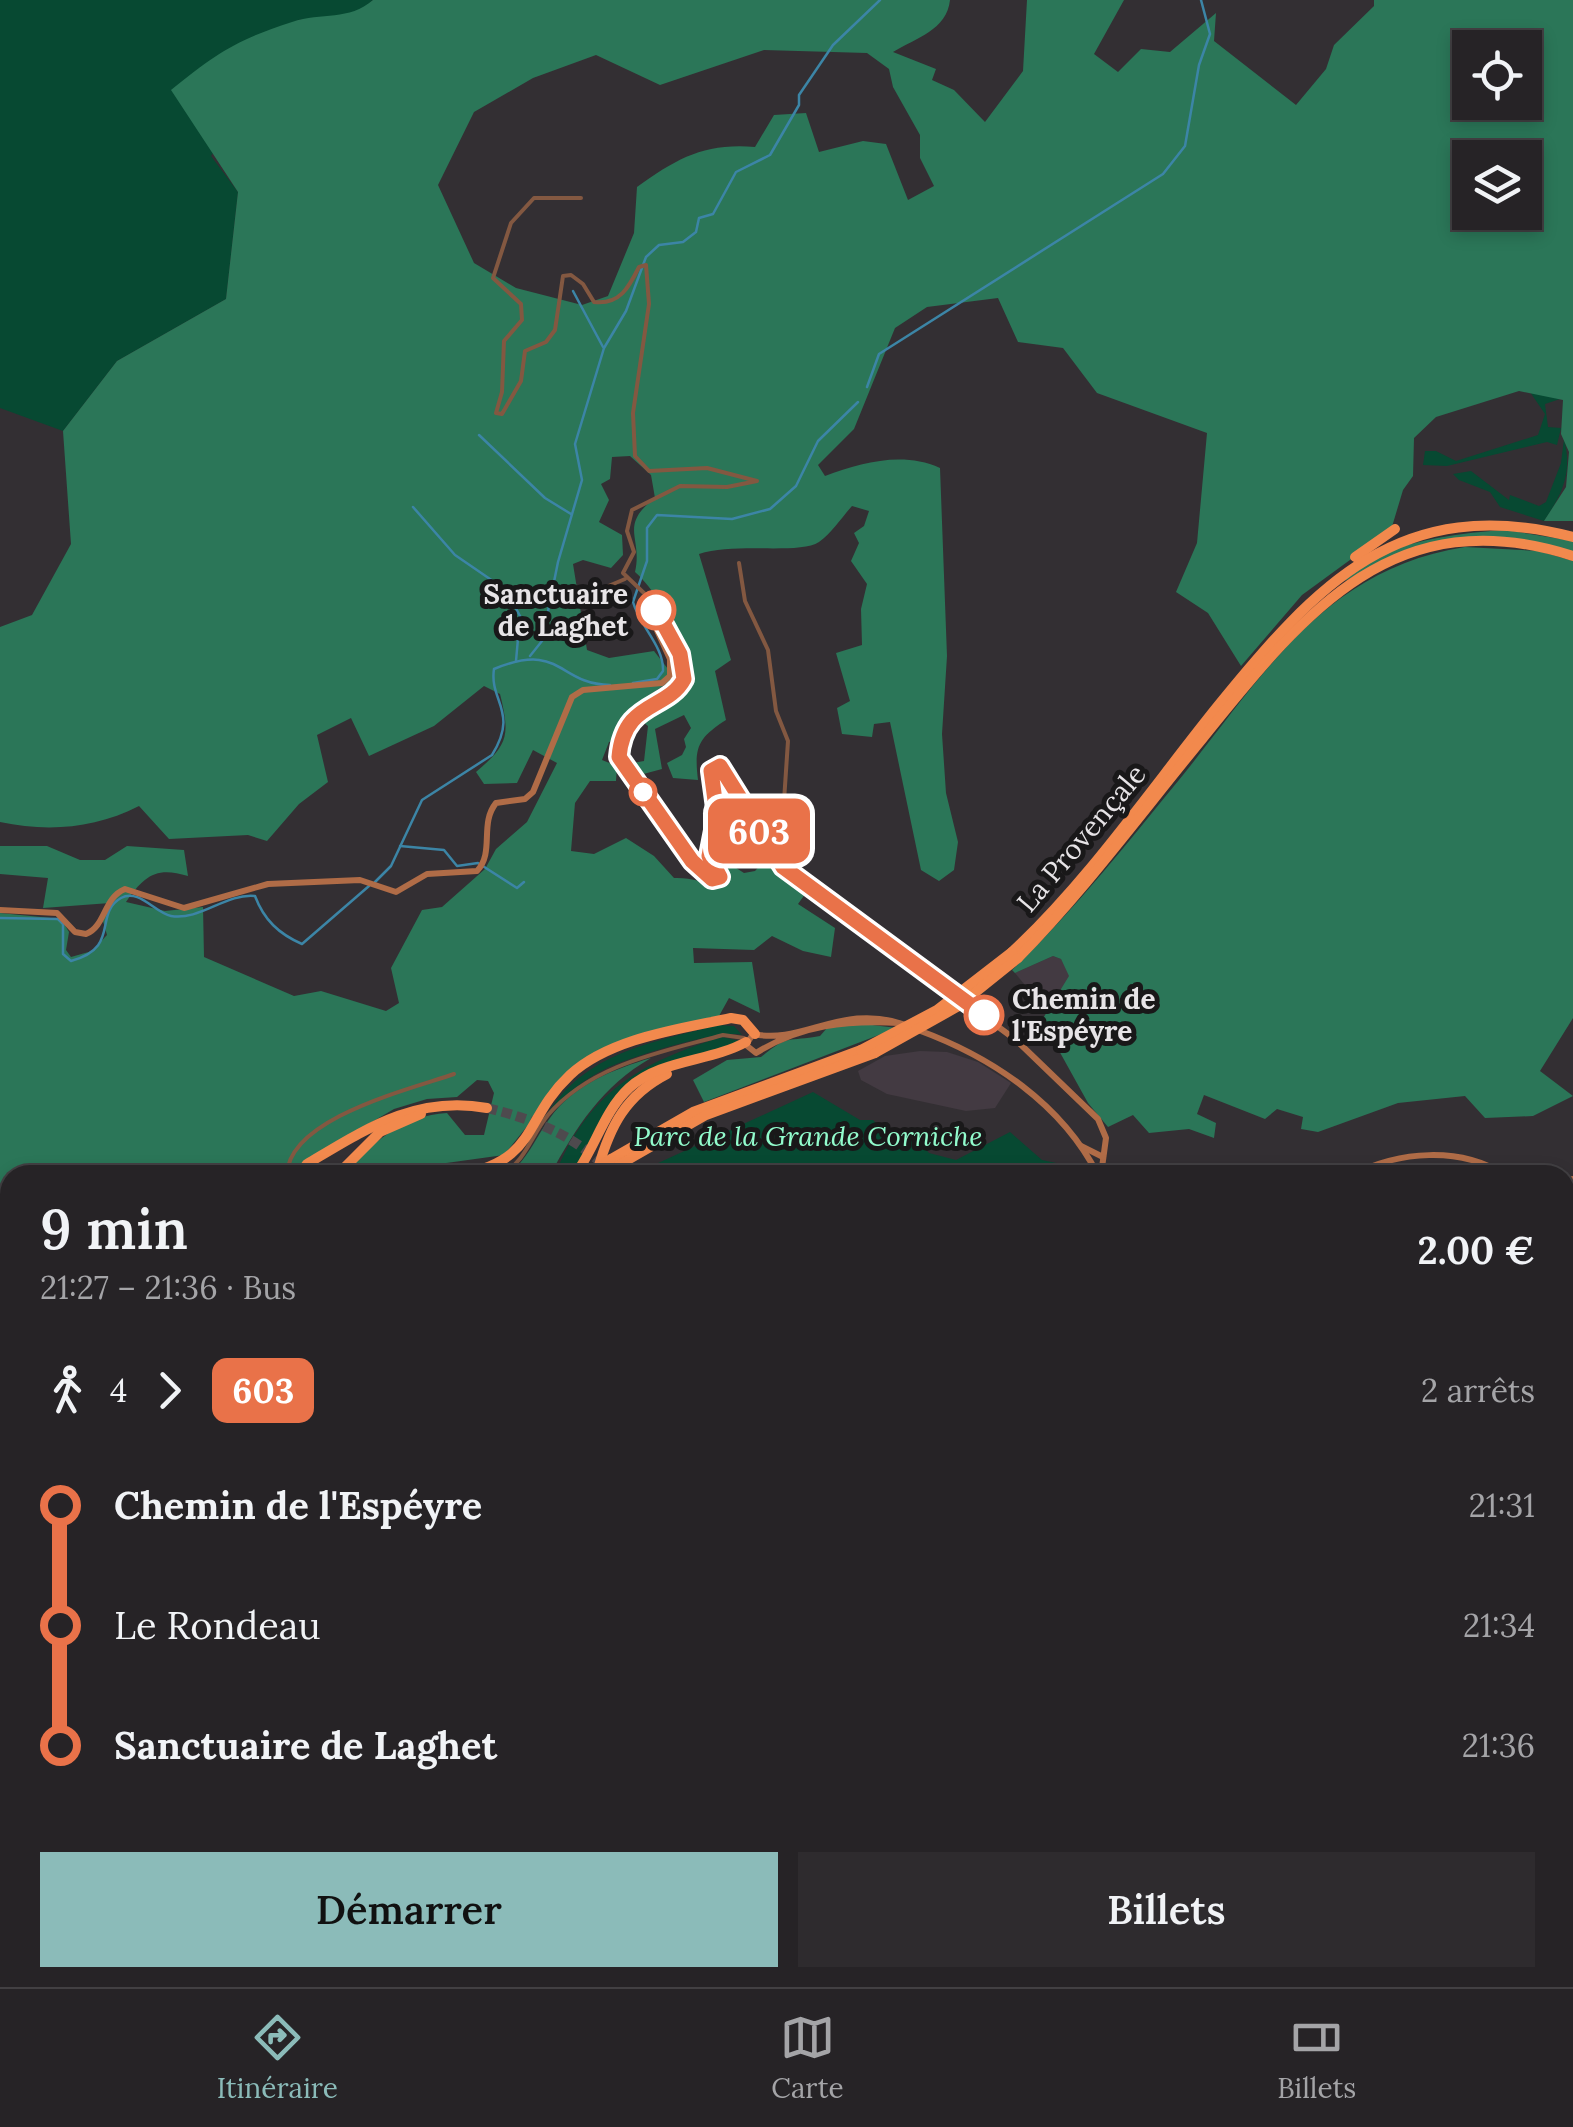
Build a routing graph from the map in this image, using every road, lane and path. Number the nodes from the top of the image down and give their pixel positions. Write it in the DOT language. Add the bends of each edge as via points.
graph roads {
  1 [pos="580,198"];
  2 [pos="1528,522"];
  3 [pos="1395,529"];
  4 [pos="1573,535"];
  5 [pos="1573,556"];
  6 [pos="739,564"];
  7 [pos="626,580"];
  8 [pos="599,590"];
  9 [pos="644,591"];
  10 [pos="1296,612"];
  11 [pos="761,834"];
  12 [pos="0,910"];
  13 [pos="1015,955"];
  14 [pos="899,1023"];
  15 [pos="751,1040"];
  16 [pos="764,1047"];
  17 [pos="454,1074"];
  18 [pos="421,1108"];
  19 [pos="1097,1163"];
  20 [pos="288,1165"];
  21 [pos="306,1165"];
  22 [pos="345,1165"];
  23 [pos="345,1165"];
  24 [pos="504,1165"];
  25 [pos="508,1165"];
  26 [pos="581,1165"];
  27 [pos="603,1165"];
  28 [pos="610,1165"];
  29 [pos="612,1165"];
  30 [pos="1380,1165"];
  31 [pos="1489,1165"];
  1 -- 7 [label="street" via="534,198 511,223 493,278 520,304 522,320 502,348 496,413 516,393 524,352 555,330 563,276 605,304 624,294 646,265 649,304 632,413 635,456 649,471 707,468 756,481 680,486 632,510 627,531 634,552"];
  2 -- 4 [label="highway"];
  3 -- 10 [label="highway" via="1322,583"];
  4 -- 10 [label="highway, La Provençale" via="1494,526 1428,534 1365,559"];
  5 -- 13 [label="highway, La Provençale" via="1523,544 1455,544 1387,563 1325,600 1278,645 1070,901"];
  6 -- 11 [label="street" via="745,601 768,650 776,711 788,742 784,801"];
  7 -- 8 [label="street"];
  7 -- 9 [label="street"];
  9 -- 11 [label="main road" via="680,654 684,679 635,715 620,761 712,879 720,874 709,856 717,815 714,767 722,768"];
  9 -- 12 [label="main road" via="670,676 662,683 583,690 572,697 533,792 490,811 483,865 470,874 424,874 400,892 360,880 268,884 184,908 124,889 86,934 57,913"];
  10 -- 13 [label="highway, La Provençale"];
  11 -- 19 [label="main road" via="783,867 1016,1040 1079,1100 1103,1125 1106,1142"];
  13 -- 28 [label="highway, La Provençale, bridge" via="937,1010 861,1050 693,1112"];
  13 -- 29 [label="highway, La Provençale, bridge" via="956,1007 875,1053 695,1120"];
  14 -- 15 [label="main road" via="850,1017"];
  14 -- 16 [label="main road" via="843,1022"];
  14 -- 19 [label="main road" via="1006,1072"];
  15 -- 16 [label="main road"];
  15 -- 16 [label="main road" via="756,1053"];
  15 -- 24 [label="highway" via="743,1027 726,1020 591,1059 553,1095"];
  15 -- 25 [label="street" via="723,1035 603,1072 548,1115 523,1156"];
  15 -- 26 [label="highway" via="632,1086"];
  15 -- 27 [label="highway" via="640,1091 616,1119"];
  17 -- 20 [label="street" via="341,1114"];
  18 -- 21 [label="highway" via="388,1117"];
  18 -- 22 [label="highway" via="456,1104 487,1110 412,1116 380,1132"];
  18 -- 23 [label="highway" via="374,1131"];
  30 -- 31 [label="main road" via="1457,1156"];
}
